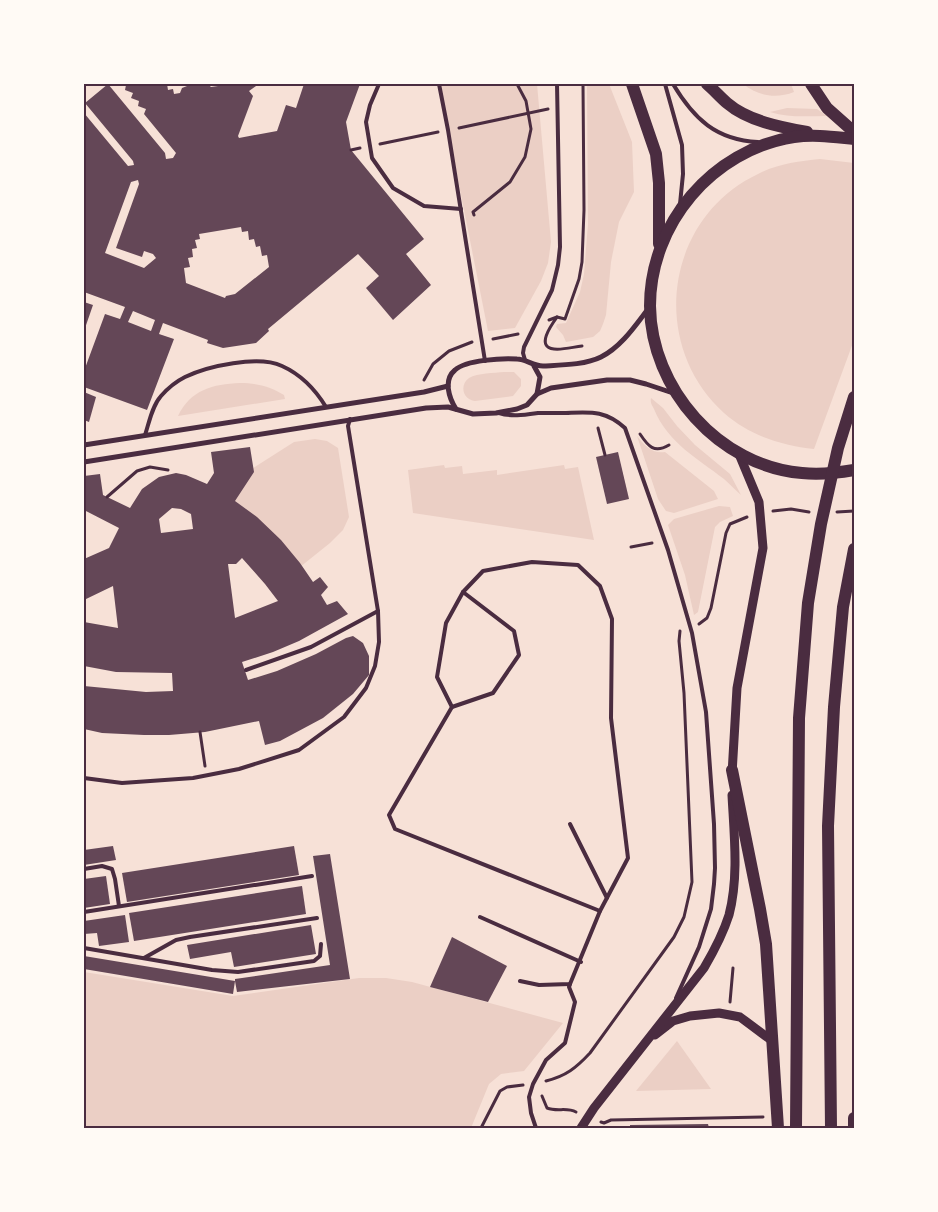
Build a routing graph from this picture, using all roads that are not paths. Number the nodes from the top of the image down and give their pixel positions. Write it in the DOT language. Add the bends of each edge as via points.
graph roads {
  1 [pos="380,84"];
  2 [pos="439,84"];
  3 [pos="557,84"];
  4 [pos="632,84"];
  5 [pos="665,84"];
  6 [pos="673,84"];
  7 [pos="708,84"];
  8 [pos="811,84"];
  9 [pos="854,132"];
  10 [pos="819,135"];
  11 [pos="854,139"];
  12 [pos="771,142"];
  13 [pos="461,209"];
  14 [pos="679,210"];
  15 [pos="659,252"];
  16 [pos="650,307"];
  17 [pos="526,360"];
  18 [pos="485,361"];
  19 [pos="534,366"];
  20 [pos="448,386"];
  21 [pos="537,394"];
  22 [pos="676,394"];
  23 [pos="854,397"];
  24 [pos="326,407"];
  25 [pos="456,410"];
  26 [pos="496,413"];
  27 [pos="350,419"];
  28 [pos="145,435"];
  29 [pos="84,445"];
  30 [pos="739,454"];
  31 [pos="84,462"];
  32 [pos="854,470"];
  33 [pos="854,550"];
  34 [pos="463,592"];
  35 [pos="378,611"];
  36 [pos="246,670"];
  37 [pos="452,707"];
  38 [pos="732,770"];
  39 [pos="84,778"];
  40 [pos="570,824"];
  41 [pos="84,869"];
  42 [pos="312,876"];
  43 [pos="607,898"];
  44 [pos="119,906"];
  45 [pos="600,911"];
  46 [pos="84,912"];
  47 [pos="480,917"];
  48 [pos="317,918"];
  49 [pos="321,944"];
  50 [pos="84,948"];
  51 [pos="144,958"];
  52 [pos="581,962"];
  53 [pos="520,981"];
  54 [pos="570,984"];
  55 [pos="672,1010"];
  56 [pos="771,1040"];
  57 [pos="645,1042"];
  58 [pos="854,1118"];
  59 [pos="536,1128"];
  60 [pos="581,1128"];
  61 [pos="778,1128"];
  62 [pos="796,1128"];
  63 [pos="831,1128"];
  64 [pos="854,1128"];
  1 -- 13 [label="lane" via="366,122 372,158 393,188 424,206"];
  2 -- 13 [label="lane"];
  3 -- 17 [label="lane" via="558,265 552,290 524,347"];
  4 -- 15 [label="main road" via="656,154"];
  5 -- 14 [label="lane" via="682,145"];
  6 -- 12 [label="lane" via="683,101 711,130 736,140"];
  7 -- 10 [label="main road" via="728,104 749,116"];
  8 -- 9 [label="main road" via="827,108"];
  10 -- 11 [label="main road"];
  10 -- 12 [label="main road"];
  12 -- 14 [label="main road" via="735,158 704,181"];
  13 -- 18 [label="lane"];
  14 -- 15 [label="main road"];
  15 -- 16 [label="main road" via="652,279"];
  16 -- 19 [label="street" via="622,341 602,357 585,362"];
  16 -- 22 [label="main road" via="662,367"];
  17 -- 18 [label="street"];
  17 -- 19 [label="street"];
  18 -- 20 [label="street" via="455,370"];
  19 -- 21 [label="street" via="540,378"];
  20 -- 24 [label="street"];
  20 -- 25 [label="street" via="448,396"];
  21 -- 22 [label="street" via="551,388 617,379"];
  21 -- 26 [label="street" via="527,405"];
  22 -- 30 [label="main road" via="715,438"];
  23 -- 62 [label="main road" via="838,448 821,524 808,603 799,718"];
  24 -- 28 [label="street"];
  24 -- 28 [label="lane" via="299,375 280,365 242,362 185,377 171,386 159,398"];
  25 -- 26 [label="street" via="473,414"];
  25 -- 27 [label="street" via="426,408"];
  26 -- 55 [label="lane" via="514,416 598,413 615,420 625,428 668,550 690,626 706,712 715,868 711,909"];
  27 -- 31 [label="street"];
  27 -- 35 [label="lane" via="348,426"];
  28 -- 29 [label="street"];
  30 -- 32 [label="main road" via="769,466 800,473 832,474"];
  30 -- 38 [label="street" via="759,502 763,548 738,688"];
  33 -- 63 [label="main road" via="840,634 828,826"];
  34 -- 37 [label="lane" via="446,623 437,677"];
  34 -- 37 [label="lane" via="514,631 519,655 493,693"];
  34 -- 43 [label="lane" via="483,571 532,562 578,564 600,586 612,620 611,718 628,858"];
  35 -- 36 [label="lane" via="311,647"];
  35 -- 39 [label="lane" via="379,642 375,666 366,688 344,717 299,750 240,769 193,778 122,783"];
  37 -- 45 [label="lane" via="389,815 395,829"];
  38 -- 55 [label="street" via="734,856 729,914 704,968"];
  38 -- 56 [label="main road" via="766,944"];
  40 -- 43 [label="lane"];
  41 -- 44 [label="lane" via="102,866 112,869"];
  42 -- 44 [label="lane"];
  43 -- 45 [label="lane"];
  44 -- 46 [label="lane"];
  45 -- 52 [label="lane"];
  47 -- 52 [label="lane"];
  48 -- 51 [label="lane" via="176,940"];
  49 -- 51 [label="lane" via="320,956 314,961 238,972"];
  50 -- 51 [label="lane"];
  52 -- 54 [label="lane"];
  53 -- 54 [label="lane" via="538,985"];
  54 -- 59 [label="lane" via="575,1002 565,1043 546,1060 528,1097"];
  55 -- 57 [label="street"];
  56 -- 57 [label="street" via="740,1017 719,1013 674,1021"];
  56 -- 61 [label="main road"];
  57 -- 60 [label="street"];
  58 -- 64 [label="main road"];
}
